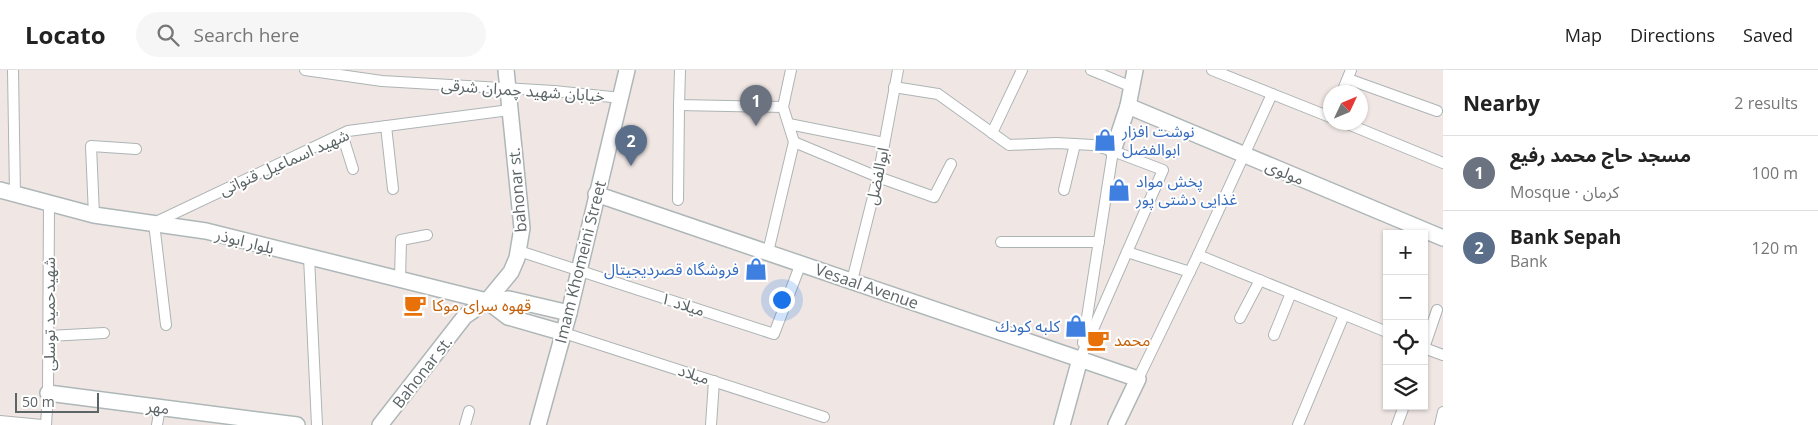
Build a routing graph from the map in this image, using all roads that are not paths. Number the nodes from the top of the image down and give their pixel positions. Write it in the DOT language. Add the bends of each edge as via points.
graph roads {
  1 [pos="13,70"];
  2 [pos="305,70"];
  3 [pos="506,70"];
  4 [pos="627,70"];
  5 [pos="680,70"];
  6 [pos="791,70"];
  7 [pos="898,70"];
  8 [pos="1022,70"];
  9 [pos="1091,70"];
  10 [pos="1135,70"];
  11 [pos="1212,70"];
  12 [pos="1350,75"];
  13 [pos="894,87"];
  14 [pos="1132,87"];
  15 [pos="508,88"];
  16 [pos="1272,94"];
  17 [pos="621,98"];
  18 [pos="679,104"];
  19 [pos="1128,106"];
  20 [pos="783,108"];
  21 [pos="510,110"];
  22 [pos="1437,111"];
  23 [pos="1323,115"];
  24 [pos="789,124"];
  25 [pos="386,126"];
  26 [pos="1363,130"];
  27 [pos="992,132"];
  28 [pos="342,134"];
  29 [pos="794,142"];
  30 [pos="884,143"];
  31 [pos="1075,144"];
  32 [pos="136,149"];
  33 [pos="1113,151"];
  34 [pos="1243,154"];
  35 [pos="1443,163"];
  36 [pos="951,164"];
  37 [pos="353,170"];
  38 [pos="878,177"];
  39 [pos="393,189"];
  40 [pos="0,190"];
  41 [pos="1064,190"];
  42 [pos="15,194"];
  43 [pos="596,194"];
  44 [pos="678,200"];
  45 [pos="49,203"];
  46 [pos="94,215"];
  47 [pos="154,223"];
  48 [pos="427,236"];
  49 [pos="1443,238"];
  50 [pos="1001,242"];
  51 [pos="1099,242"];
  52 [pos="519,251"];
  53 [pos="768,252"];
  54 [pos="1127,252"];
  55 [pos="1198,255"];
  56 [pos="309,257"];
  57 [pos="801,263"];
  58 [pos="579,269"];
  59 [pos="1190,272"];
  60 [pos="400,279"];
  61 [pos="1260,280"];
  62 [pos="852,281"];
  63 [pos="1291,293"];
  64 [pos="488,301"];
  65 [pos="1437,310"];
  66 [pos="569,313"];
  67 [pos="1344,315"];
  68 [pos="1240,318"];
  69 [pos="166,325"];
  70 [pos="1383,330"];
  71 [pos="104,332"];
  72 [pos="564,334"];
  73 [pos="1274,335"];
  74 [pos="49,336"];
  75 [pos="1428,336"];
  76 [pos="1428,349"];
  77 [pos="1443,355"];
  78 [pos="1080,359"];
  79 [pos="1138,379"];
  80 [pos="714,381"];
  81 [pos="48,393"];
  82 [pos="160,408"];
  83 [pos="1403,410"];
  84 [pos="469,411"];
  85 [pos="1443,412"];
  86 [pos="824,417"];
  87 [pos="0,422"];
  88 [pos="44,425"];
  89 [pos="157,425"];
  90 [pos="296,425"];
  91 [pos="317,425"];
  92 [pos="380,425"];
  93 [pos="465,425"];
  94 [pos="538,425"];
  95 [pos="710,425"];
  96 [pos="1062,425"];
  97 [pos="1116,425"];
  98 [pos="1298,425"];
  99 [pos="1397,425"];
  100 [pos="1440,425"];
  1 -- 42 [label="street"];
  2 -- 15 [label="street, خیابان شهید چمران شرقی" via="382,81"];
  3 -- 15 [label="street, bahonar st."];
  4 -- 17 [label="street, Imam Khomeini Street"];
  5 -- 18 [label="street"];
  6 -- 20 [label="street"];
  7 -- 13 [label="street, ابوالفضل"];
  8 -- 27 [label="street"];
  9 -- 14 [label="street"];
  10 -- 14 [label="street"];
  11 -- 16 [label="street"];
  12 -- 22 [label="street"];
  13 -- 27 [label="street" via="938,94"];
  13 -- 30 [label="street, ابوالفضل"];
  14 -- 19 [label="street"];
  15 -- 17 [label="street, خیابان شهید چمران شرقی"];
  15 -- 21 [label="street, bahonar st."];
  16 -- 23 [label="street"];
  16 -- 34 [label="street"];
  17 -- 43 [label="street, Imam Khomeini Street"];
  18 -- 20 [label="street"];
  18 -- 44 [label="street"];
  19 -- 33 [label="street"];
  19 -- 34 [label="street, مولوی"];
  20 -- 24 [label="street"];
  21 -- 25 [label="street, شهید اسماعیل قنواتی"];
  21 -- 52 [label="street, bahonar st." via="522,228"];
  24 -- 29 [label="street"];
  24 -- 30 [label="street"];
  25 -- 28 [label="street, شهید اسماعیل قنواتی"];
  25 -- 39 [label="street"];
  26 -- 35 [label="street"];
  27 -- 31 [label="street" via="1009,146"];
  28 -- 37 [label="street"];
  28 -- 47 [label="street, شهید اسماعیل قنواتی"];
  29 -- 38 [label="street"];
  29 -- 53 [label="street"];
  30 -- 38 [label="street, ابوالفضل"];
  31 -- 33 [label="street"];
  31 -- 41 [label="street"];
  32 -- 46 [label="street" via="91,146"];
  33 -- 51 [label="street"];
  33 -- 54 [label="street" via="1163,170"];
  34 -- 49 [label="street, مولوی"];
  34 -- 55 [label="street"];
  36 -- 38 [label="street" via="934,197"];
  38 -- 62 [label="street, ابوالفضل"];
  40 -- 42 [label="street, بلوار ابوذر"];
  42 -- 45 [label="street, بلوار ابوذر"];
  43 -- 53 [label="street, Vesaal Avenue"];
  43 -- 58 [label="street, Imam Khomeini Street"];
  45 -- 46 [label="street, بلوار ابوذر"];
  45 -- 74 [label="street, شهیدحمید توسلی"];
  46 -- 47 [label="street, بلوار ابوذر"];
  47 -- 56 [label="street, بلوار ابوذر"];
  47 -- 69 [label="street"];
  48 -- 60 [label="street" via="401,240"];
  50 -- 51 [label="street"];
  51 -- 78 [label="street"];
  52 -- 58 [label="street, میلاد ۱"];
  52 -- 64 [label="street, bahonar st." via="510,272"];
  53 -- 57 [label="street, Vesaal Avenue"];
  54 -- 59 [label="street"];
  54 -- 78 [label="street"];
  55 -- 59 [label="street"];
  55 -- 61 [label="street"];
  56 -- 60 [label="street, بلوار ابوذر"];
  56 -- 91 [label="street"];
  57 -- 58 [label="street, میلاد ۱" via="774,334"];
  57 -- 62 [label="street, Vesaal Avenue"];
  58 -- 66 [label="street, Imam Khomeini Street"];
  59 -- 79 [label="street"];
  60 -- 64 [label="street, بلوار ابوذر"];
  61 -- 63 [label="street"];
  61 -- 68 [label="street"];
  62 -- 78 [label="street, Vesaal Avenue"];
  63 -- 67 [label="street"];
  63 -- 73 [label="street"];
  64 -- 66 [label="street" via="509,298"];
  64 -- 72 [label="street" via="508,317"];
  64 -- 92 [label="street, Bahonar st." via="465,316"];
  65 -- 75 [label="street"];
  66 -- 72 [label="street, Imam Khomeini Street"];
  67 -- 70 [label="street"];
  67 -- 98 [label="street"];
  71 -- 74 [label="street"];
  72 -- 80 [label="street, میلاد"];
  72 -- 94 [label="street, Imam Khomeini Street"];
  74 -- 81 [label="street, شهیدحمید توسلی"];
  76 -- 77 [label="street"];
  78 -- 79 [label="street, Vesaal Avenue"];
  78 -- 96 [label="street"];
  79 -- 97 [label="street"];
  80 -- 86 [label="street, میلاد"];
  80 -- 95 [label="street"];
  81 -- 82 [label="street, مهر"];
  81 -- 88 [label="street, شهیدحمید توسلی"];
  82 -- 89 [label="street"];
  82 -- 90 [label="street, مهر"];
  83 -- 99 [label="street"];
  84 -- 93 [label="street"];
  85 -- 100 [label="street"];
  87 -- 88 [label="street"];
}
